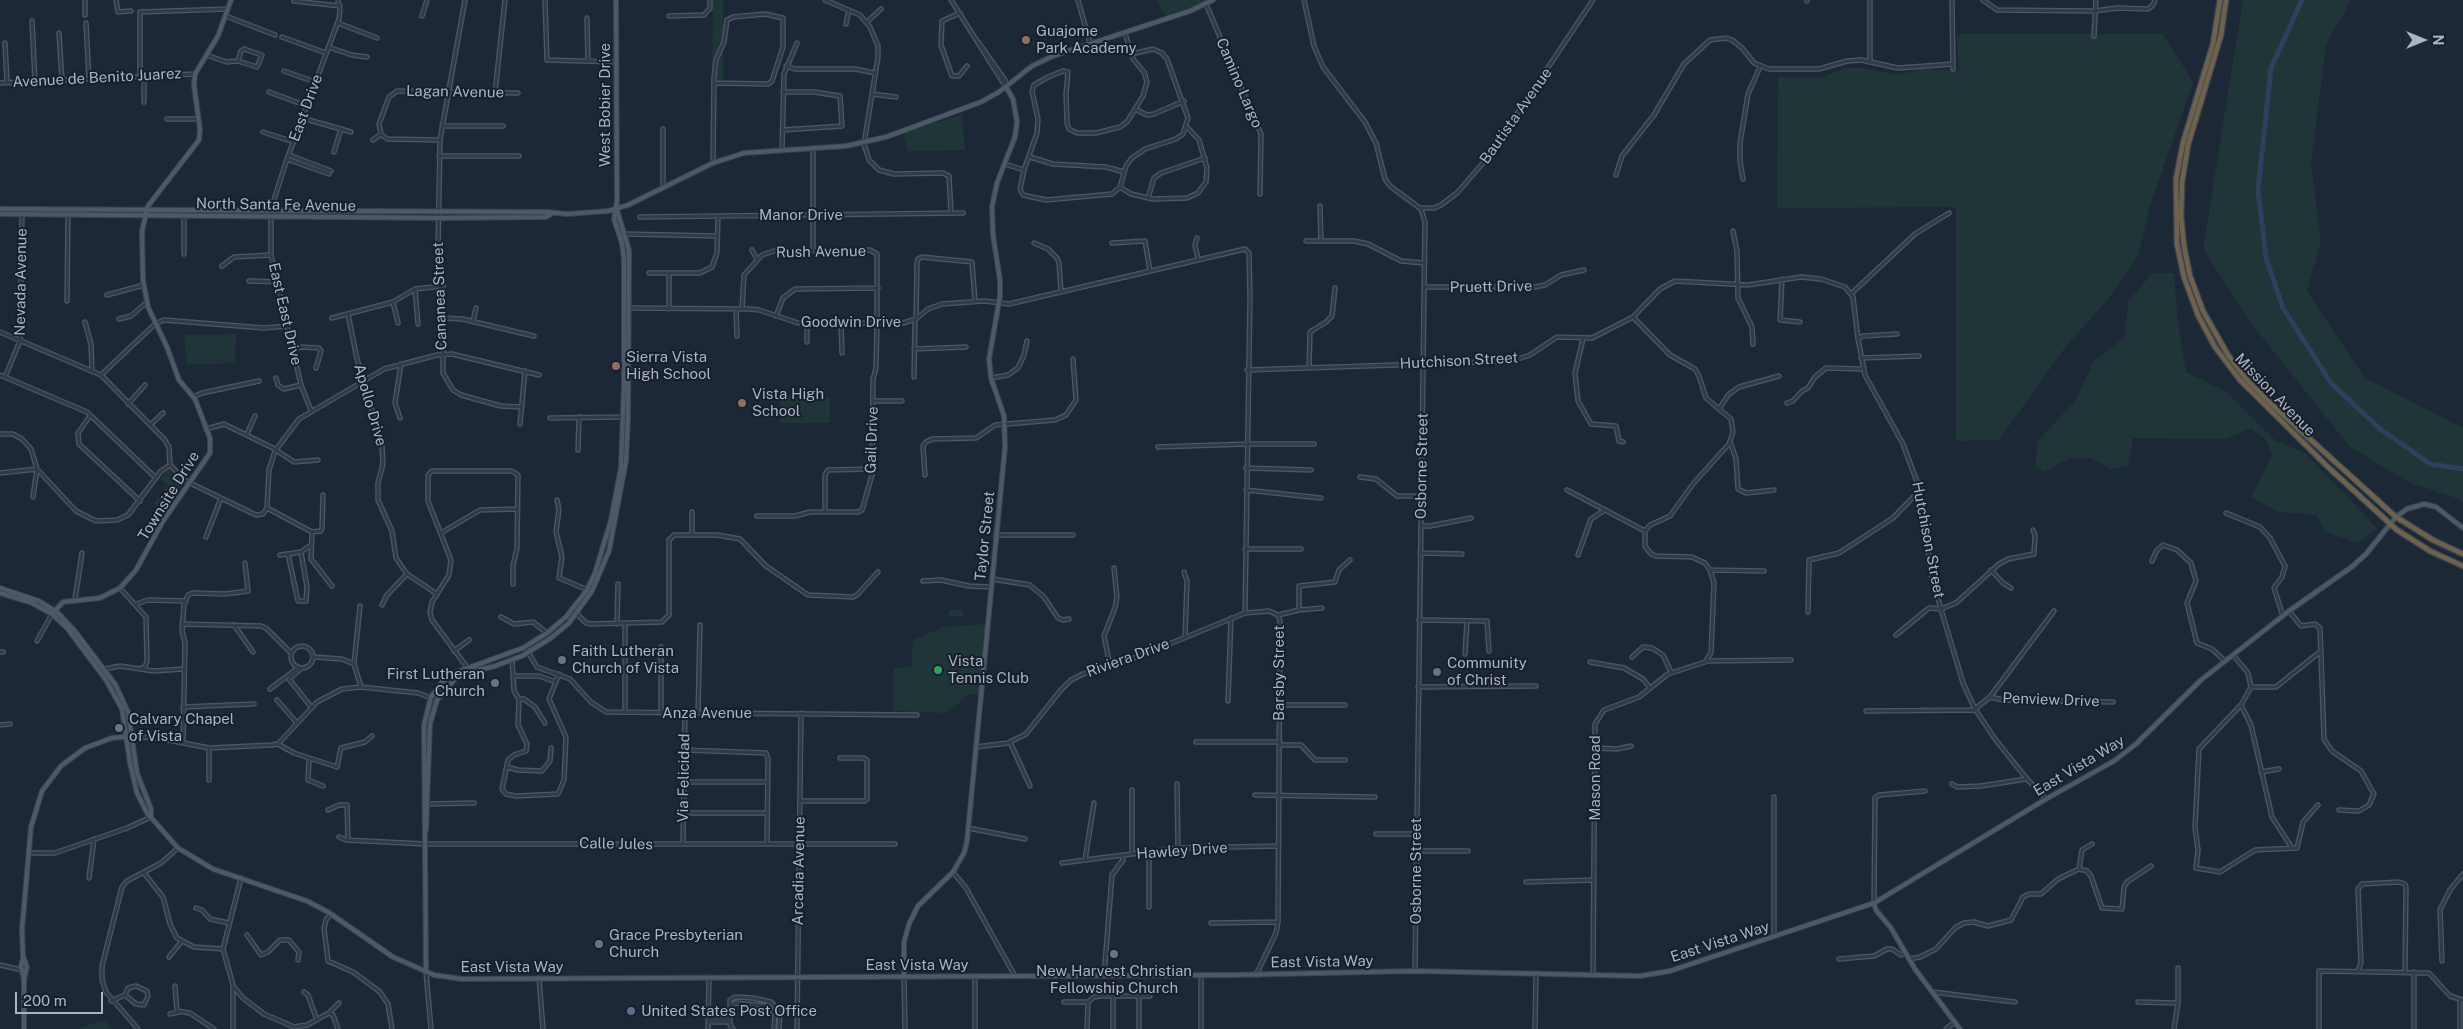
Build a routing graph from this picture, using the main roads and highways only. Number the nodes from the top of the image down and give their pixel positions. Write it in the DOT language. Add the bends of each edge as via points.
graph roads {
  1 [pos="230,0"];
  2 [pos="616,0"];
  3 [pos="1213,0"];
  4 [pos="2220,0"];
  5 [pos="2226,0"];
  6 [pos="1006,87"];
  7 [pos="617,209"];
  8 [pos="146,210"];
  9 [pos="1,211"];
  10 [pos="497,212"];
  11 [pos="271,214"];
  12 [pos="521,214"];
  13 [pos="144,215"];
  14 [pos="483,218"];
  15 [pos="626,308"];
  16 [pos="2396,516"];
  17 [pos="2390,525"];
  18 [pos="2463,528"];
  19 [pos="2463,554"];
  20 [pos="2463,566"];
  21 [pos="0,588"];
  22 [pos="590,591"];
  23 [pos="0,593"];
  24 [pos="53,612"];
  25 [pos="93,663"];
  26 [pos="469,670"];
  27 [pos="112,680"];
  28 [pos="132,736"];
  29 [pos="127,737"];
  30 [pos="151,817"];
  31 [pos="425,844"];
  32 [pos="1874,903"];
  33 [pos="426,972"];
  34 [pos="904,976"];
  35 [pos="24,1029"];
  36 [pos="1960,1029"];
  1 -- 8 [label="main road" via="218,36 195,74 199,140"];
  2 -- 7 [label="main road, West Bobier Drive"];
  3 -- 6 [label="main road, North Santa Fe Avenue" via="1043,60"];
  4 -- 17 [label="highway, Mission Avenue" via="2213,44 2182,143 2176,179 2176,236 2186,284 2206,332 2240,380"];
  5 -- 16 [label="highway, Mission Avenue" via="2221,35 2188,145 2182,182 2182,227 2194,286 2213,331 2246,378"];
  6 -- 7 [label="main road, North Santa Fe Avenue" via="981,102 864,144 744,153 713,163"];
  6 -- 34 [label="main road, Taylor Street" via="1013,99 1017,122 992,207 1000,280 990,348 991,378 1006,424 968,828 965,848 953,872 918,906 909,924 904,942"];
  7 -- 12 [label="main road, North Santa Fe Avenue" via="546,217"];
  7 -- 15 [label="main road" via="629,250"];
  7 -- 15 [label="main road" via="614,219 622,243"];
  8 -- 9 [label="main road, North Santa Fe Avenue"];
  8 -- 11 [label="main road, North Santa Fe Avenue"];
  8 -- 13 [label="main road"];
  9 -- 13 [label="main road, North Santa Fe Avenue"];
  10 -- 11 [label="main road, North Santa Fe Avenue"];
  10 -- 12 [label="main road, North Santa Fe Avenue"];
  10 -- 14 [label="main road" via="484,214"];
  11 -- 13 [label="main road, North Santa Fe Avenue"];
  11 -- 14 [label="main road, North Santa Fe Avenue"];
  12 -- 14 [label="main road, North Santa Fe Avenue"];
  13 -- 24 [label="main road, Townsite Drive" via="147,302 179,380 193,397 211,444 210,453 163,521 136,570 120,588 101,598 62,602"];
  15 -- 22 [label="main road" via="626,461 613,535 605,562"];
  16 -- 17 [label="main road, East Vista Way"];
  16 -- 18 [label="main road" via="2410,507 2424,504 2436,507"];
  16 -- 19 [label="highway, Mission Avenue" via="2433,540"];
  17 -- 20 [label="highway, Mission Avenue" via="2421,546"];
  17 -- 32 [label="main road, East Vista Way" via="2353,566 2283,616 2191,689 2136,744 2106,766"];
  21 -- 24 [label="main road, East Vista Way" via="39,601"];
  22 -- 26 [label="main road" via="546,633 525,647"];
  22 -- 26 [label="main road" via="577,614 551,638 512,660"];
  23 -- 24 [label="main road, East Vista Way"];
  24 -- 25 [label="main road, East Vista Way"];
  24 -- 27 [label="main road, East Vista Way" via="74,630"];
  25 -- 27 [label="main road"];
  25 -- 29 [label="main road, East Vista Way" via="119,701"];
  26 -- 31 [label="main road" via="455,679 437,700 430,724"];
  26 -- 31 [label="main road" via="442,682 432,697 424,725"];
  27 -- 28 [label="main road, East Vista Way" via="122,696"];
  28 -- 29 [label="main road"];
  28 -- 30 [label="main road, East Vista Way" via="137,773"];
  29 -- 30 [label="main road, East Vista Way" via="135,788"];
  29 -- 35 [label="main road" via="112,738 73,756 55,773 36,806 22,929"];
  30 -- 33 [label="main road, East Vista Way" via="178,848 213,869 307,901 394,957"];
  31 -- 33 [label="main road"];
  32 -- 34 [label="main road, East Vista Way" via="1657,974 1416,971"];
  32 -- 36 [label="main road" via="1909,959"];
  33 -- 34 [label="main road, East Vista Way" via="461,979"];
}
